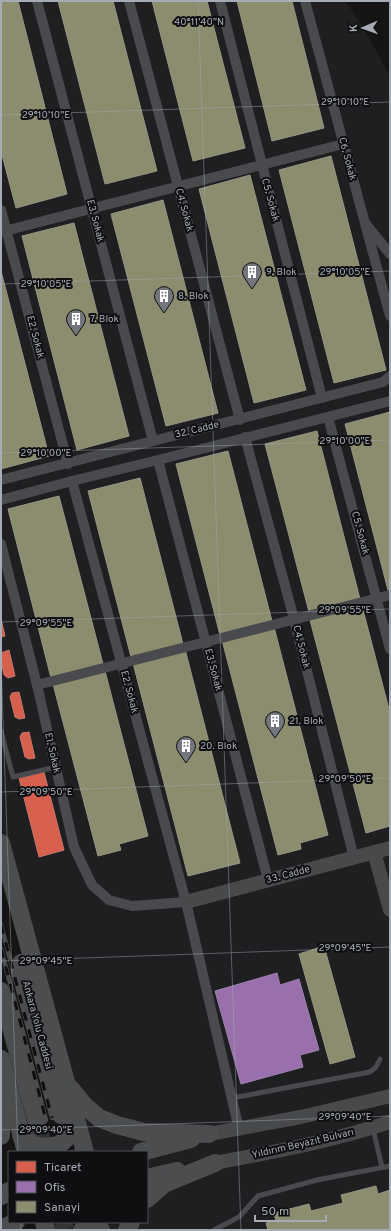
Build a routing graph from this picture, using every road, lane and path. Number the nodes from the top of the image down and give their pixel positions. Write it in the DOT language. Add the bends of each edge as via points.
graph roads {
  1 [pos="37,1"];
  2 [pos="129,1"];
  3 [pos="220,1"];
  4 [pos="304,1"];
  5 [pos="343,144"];
  6 [pos="261,165"];
  7 [pos="178,187"];
  8 [pos="92,209"];
  9 [pos="1,210"];
  10 [pos="364,221"];
  11 [pos="4,232"];
  12 [pos="390,254"];
  13 [pos="390,316"];
  14 [pos="390,376"];
  15 [pos="322,398"];
  16 [pos="390,401"];
  17 [pos="328,417"];
  18 [pos="240,420"];
  19 [pos="245,438"];
  20 [pos="153,441"];
  21 [pos="158,460"];
  22 [pos="68,464"];
  23 [pos="1,480"];
  24 [pos="72,481"];
  25 [pos="1,500"];
  26 [pos="1,544"];
  27 [pos="390,594"];
  28 [pos="377,598"];
  29 [pos="294,619"];
  30 [pos="206,642"];
  31 [pos="390,649"];
  32 [pos="121,664"];
  33 [pos="36,685"];
  34 [pos="1,731"];
  35 [pos="56,767"];
  36 [pos="1,843"];
  37 [pos="390,848"];
  38 [pos="374,852"];
  39 [pos="354,858"];
  40 [pos="268,880"];
  41 [pos="1,888"];
  42 [pos="186,902"];
  43 [pos="390,910"];
  44 [pos="1,991"];
  45 [pos="380,1059"];
  46 [pos="1,1060"];
  47 [pos="67,1084"];
  48 [pos="390,1096"];
  49 [pos="232,1098"];
  50 [pos="69,1116"];
  51 [pos="390,1122"];
  52 [pos="37,1123"];
  53 [pos="372,1128"];
  54 [pos="239,1129"];
  55 [pos="209,1134"];
  56 [pos="1,1136"];
  57 [pos="23,1144"];
  58 [pos="76,1151"];
  59 [pos="85,1151"];
  60 [pos="145,1151"];
  61 [pos="215,1163"];
  62 [pos="390,1166"];
  63 [pos="382,1167"];
  64 [pos="148,1178"];
  65 [pos="148,1198"];
  66 [pos="14,1223"];
  67 [pos="1,1229"];
  68 [pos="214,1230"];
  1 -- 8 [label="street, E3. Sokak"];
  2 -- 7 [label="street, C4. Sokak"];
  3 -- 6 [label="street, C5. Sokak"];
  4 -- 5 [label="street, C6. Sokak"];
  5 -- 6 [label="street"];
  5 -- 10 [label="street, C6. Sokak"];
  6 -- 7 [label="street"];
  6 -- 15 [label="street, C5. Sokak"];
  7 -- 8 [label="street"];
  7 -- 18 [label="street, C4. Sokak"];
  8 -- 11 [label="street"];
  8 -- 20 [label="street, E3. Sokak"];
  9 -- 11 [label="street, E2. Sokak"];
  10 -- 12 [label="street"];
  10 -- 13 [label="street, C6. Sokak"];
  11 -- 22 [label="street, E2. Sokak"];
  14 -- 15 [label="street, 32. Cadde" via="383,382"];
  15 -- 18 [label="street, 32. Cadde"];
  16 -- 17 [label="street, 32. Cadde"];
  17 -- 19 [label="street, 32. Cadde"];
  17 -- 28 [label="street, C5. Sokak"];
  18 -- 20 [label="street, 32. Cadde"];
  19 -- 21 [label="street, 32. Cadde"];
  19 -- 29 [label="street, C4. Sokak"];
  20 -- 22 [label="street, 32. Cadde"];
  21 -- 24 [label="street, 32. Cadde"];
  21 -- 30 [label="street, E3. Sokak"];
  22 -- 23 [label="street, 32. Cadde"];
  24 -- 25 [label="street, 32. Cadde"];
  24 -- 32 [label="street, E2. Sokak"];
  26 -- 33 [label="street, E1. Sokak"];
  27 -- 28 [label="street"];
  28 -- 29 [label="street"];
  28 -- 31 [label="street, C5. Sokak"];
  29 -- 30 [label="street"];
  29 -- 39 [label="street, C4. Sokak"];
  30 -- 32 [label="street"];
  30 -- 40 [label="street, E3. Sokak"];
  32 -- 33 [label="street"];
  32 -- 42 [label="street, E2. Sokak"];
  33 -- 35 [label="street, E1. Sokak"];
  34 -- 35 [label="lane" via="13,777"];
  35 -- 42 [label="street, E1. Sokak" via="74,847 92,885 109,900 132,906"];
  36 -- 47 [label="highway"];
  37 -- 38 [label="main road, 33. Cadde"];
  38 -- 39 [label="main road, 33. Cadde"];
  38 -- 43 [label="main road"];
  39 -- 40 [label="main road, 33. Cadde"];
  40 -- 42 [label="main road, 33. Cadde"];
  41 -- 50 [label="highway, Ankara Yolu Caddesi"];
  42 -- 49 [label="street, E2. Sokak"];
  44 -- 52 [label="highway"];
  45 -- 49 [label="lane" via="370,1072"];
  46 -- 56 [label="highway"];
  46 -- 57 [label="highway"];
  47 -- 50 [label="highway"];
  47 -- 55 [label="highway" via="84,1105 99,1118 117,1125 144,1132"];
  48 -- 54 [label="main road"];
  49 -- 54 [label="street, E2. Sokak"];
  50 -- 57 [label="highway" via="70,1135 59,1145 44,1147"];
  50 -- 58 [label="highway" via="78,1144"];
  50 -- 59 [label="highway"];
  51 -- 53 [label="main road, Yıldırım Beyazıt Bulvarı"];
  53 -- 61 [label="main road, Yıldırım Beyazıt Bulvarı" via="276,1152"];
  53 -- 63 [label="lane"];
  54 -- 55 [label="main road"];
  55 -- 60 [label="highway"];
  61 -- 64 [label="highway"];
  61 -- 65 [label="highway" via="164,1184"];
  62 -- 63 [label="lane"];
  63 -- 68 [label="lane" via="317,1180 258,1196 239,1217"];
  66 -- 67 [label="highway"];
}
